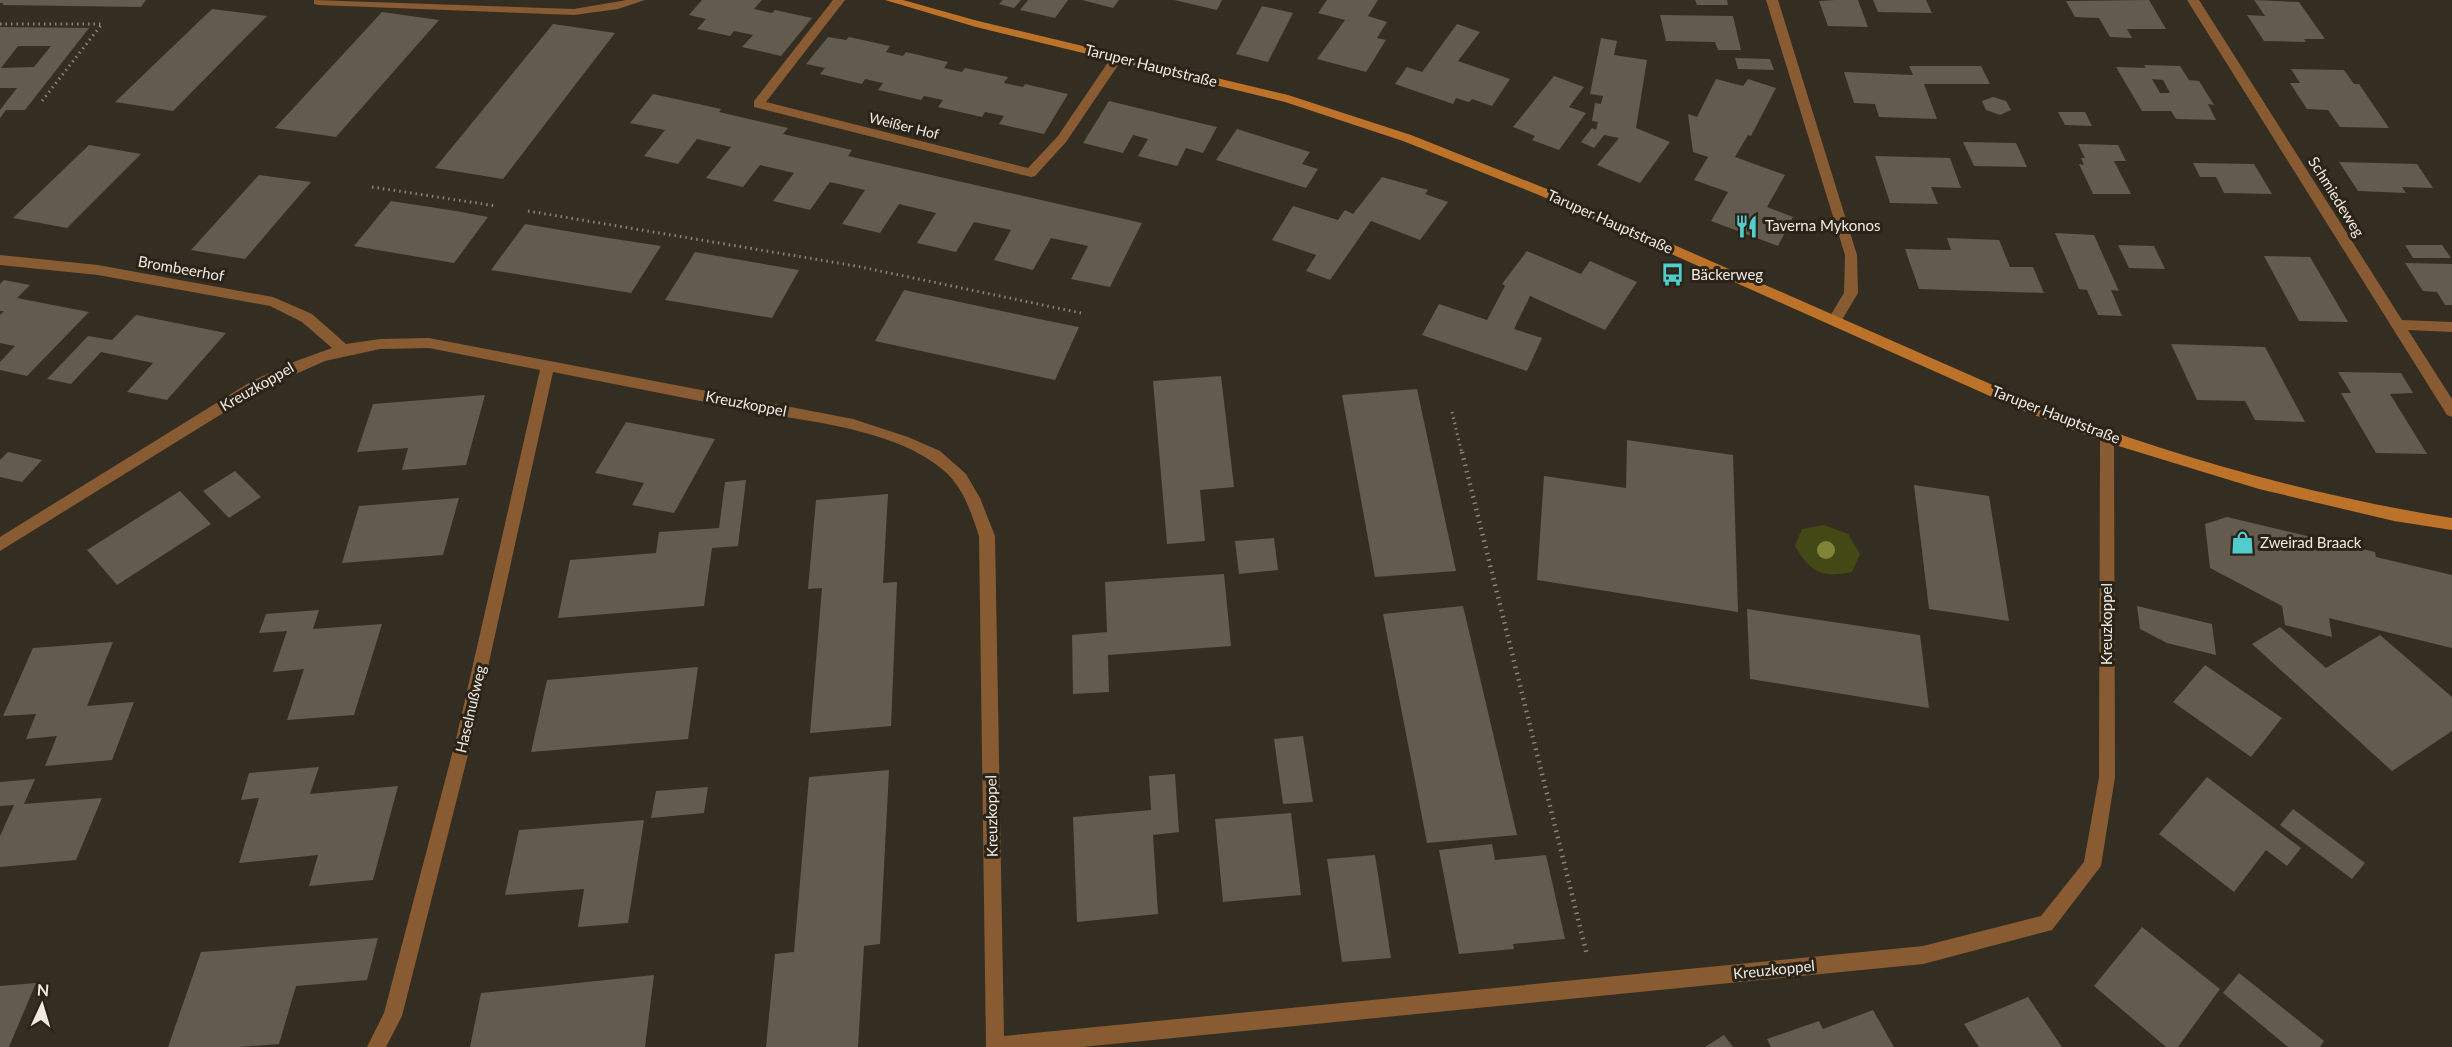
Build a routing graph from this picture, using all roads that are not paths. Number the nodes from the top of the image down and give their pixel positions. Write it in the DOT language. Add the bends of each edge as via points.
graph roads {
  1 [pos="639,0"];
  2 [pos="839,0"];
  3 [pos="891,0"];
  4 [pos="1772,0"];
  5 [pos="2193,0"];
  6 [pos="318,2"];
  7 [pos="1117,58"];
  8 [pos="0,260"];
  9 [pos="1834,321"];
  10 [pos="2397,326"];
  11 [pos="2452,327"];
  12 [pos="341,348"];
  13 [pos="548,366"];
  14 [pos="2452,411"];
  15 [pos="2107,437"];
  16 [pos="2452,524"];
  17 [pos="0,545"];
  18 [pos="996,1046"];
  19 [pos="376,1047"];
  1 -- 6 [label="street" via="574,12"];
  2 -- 7 [label="street, Weißer Hof" via="758,104 1031,173 1062,139"];
  3 -- 7 [label="street, Taruper Hauptstraße"];
  4 -- 9 [label="street" via="1851,255 1851,293"];
  5 -- 10 [label="street, Schmiedeweg"];
  7 -- 9 [label="street, Taruper Hauptstraße" via="1288,99 1407,138 1542,192"];
  8 -- 12 [label="street, Brombeerhof" via="98,270 273,302 307,318"];
  9 -- 15 [label="street, Taruper Hauptstraße" via="2024,405"];
  10 -- 11 [label="street"];
  10 -- 14 [label="street, Schmiedeweg"];
  12 -- 13 [label="street, Kreuzkoppel" via="384,342 429,343"];
  12 -- 17 [label="street, Kreuzkoppel" via="257,386"];
  13 -- 18 [label="street, Kreuzkoppel" via="853,425 902,440 945,460 969,490 987,536"];
  13 -- 19 [label="street, Haselnußweg" via="465,735 393,1016"];
  15 -- 16 [label="street, Taruper Hauptstraße" via="2259,483 2394,515"];
  15 -- 18 [label="street, Kreuzkoppel" via="2107,777 2092,866 2046,924 1923,955"];
}
